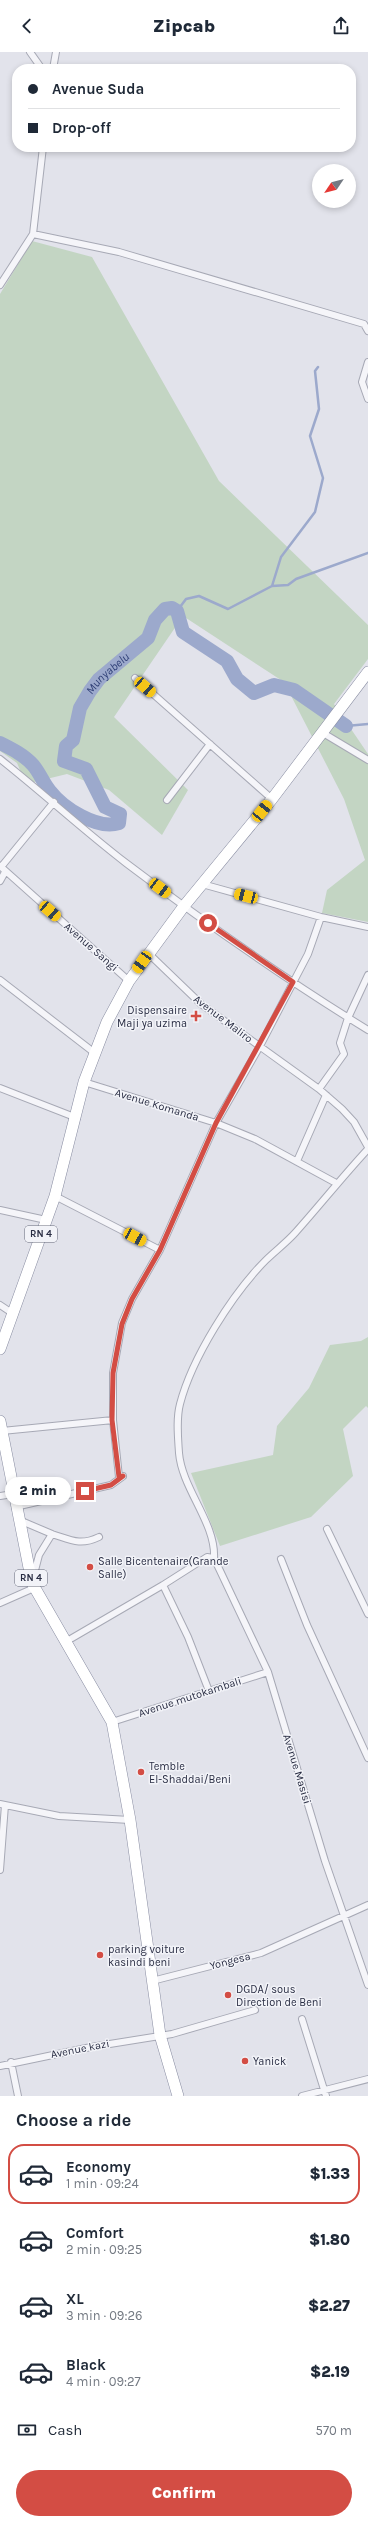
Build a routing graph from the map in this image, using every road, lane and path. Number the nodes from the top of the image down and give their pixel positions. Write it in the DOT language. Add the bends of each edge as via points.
graph roads {
  1 [pos="30,52"];
  2 [pos="56,52"];
  3 [pos="38,64"];
  4 [pos="54,64"];
  5 [pos="42,152"];
  6 [pos="33,234"];
  7 [pos="0,285"];
  8 [pos="368,331"];
  9 [pos="368,362"];
  10 [pos="368,399"];
  11 [pos="368,672"];
  12 [pos="135,678"];
  13 [pos="325,729"];
  14 [pos="210,744"];
  15 [pos="0,759"];
  16 [pos="368,760"];
  17 [pos="272,798"];
  18 [pos="167,800"];
  19 [pos="54,802"];
  20 [pos="0,866"];
  21 [pos="6,872"];
  22 [pos="0,881"];
  23 [pos="202,884"];
  24 [pos="184,906"];
  25 [pos="321,917"];
  26 [pos="368,926"];
  27 [pos="148,954"];
  28 [pos="368,975"];
  29 [pos="0,980"];
  30 [pos="129,981"];
  31 [pos="293,982"];
  32 [pos="348,1018"];
  33 [pos="368,1030"];
  34 [pos="260,1046"];
  35 [pos="96,1054"];
  36 [pos="84,1082"];
  37 [pos="0,1088"];
  38 [pos="319,1089"];
  39 [pos="326,1095"];
  40 [pos="77,1118"];
  41 [pos="216,1123"];
  42 [pos="368,1148"];
  43 [pos="297,1161"];
  44 [pos="336,1183"];
  45 [pos="55,1196"];
  46 [pos="0,1210"];
  47 [pos="46,1220"];
  48 [pos="160,1250"];
  49 [pos="0,1305"];
  50 [pos="12,1312"];
  51 [pos="0,1349"];
  52 [pos="112,1420"];
  53 [pos="1,1426"];
  54 [pos="13,1494"];
  55 [pos="0,1496"];
  56 [pos="15,1507"];
  57 [pos="18,1519"];
  58 [pos="327,1529"];
  59 [pos="52,1534"];
  60 [pos="99,1537"];
  61 [pos="214,1558"];
  62 [pos="281,1559"];
  63 [pos="33,1585"];
  64 [pos="164,1586"];
  65 [pos="0,1603"];
  66 [pos="368,1614"];
  67 [pos="67,1641"];
  68 [pos="268,1672"];
  69 [pos="209,1691"];
  70 [pos="112,1722"];
  71 [pos="368,1758"];
  72 [pos="3,1804"];
  73 [pos="130,1820"];
  74 [pos="1,1861"];
  75 [pos="0,1870"];
  76 [pos="368,1905"];
  77 [pos="346,1915"];
  78 [pos="152,1981"];
  79 [pos="368,1985"];
  80 [pos="255,2010"];
  81 [pos="302,2019"];
  82 [pos="160,2035"];
  83 [pos="11,2062"];
  84 [pos="0,2066"];
  85 [pos="368,2079"];
  86 [pos="325,2093"];
  87 [pos="18,2096"];
  88 [pos="178,2096"];
  89 [pos="302,2096"];
  1 -- 3 [label="street"];
  2 -- 4 [label="street"];
  5 -- 6 [label="street"];
  6 -- 7 [label="street"];
  6 -- 8 [label="street" via="120,252 364,324"];
  9 -- 10 [label="street" via="362,382"];
  11 -- 13 [label="highway, RN 4"];
  12 -- 14 [label="street"];
  13 -- 16 [label="street"];
  13 -- 17 [label="highway, RN 4"];
  14 -- 17 [label="street"];
  14 -- 18 [label="street"];
  15 -- 19 [label="street"];
  17 -- 23 [label="highway, RN 4"];
  19 -- 20 [label="street"];
  19 -- 24 [label="street" via="125,862"];
  20 -- 21 [label="street, Avenue Sangi"];
  21 -- 22 [label="street"];
  21 -- 30 [label="street, Avenue Sangi"];
  23 -- 24 [label="highway, RN 4"];
  23 -- 25 [label="street"];
  24 -- 27 [label="highway, RN 4"];
  24 -- 31 [label="street"];
  25 -- 26 [label="street"];
  25 -- 31 [label="street" via="308,954"];
  27 -- 30 [label="highway, RN 4"];
  27 -- 34 [label="street, Avenue Maliro" via="201,1004"];
  28 -- 32 [label="street"];
  29 -- 35 [label="street"];
  30 -- 35 [label="highway, RN 4" via="106,1022"];
  31 -- 32 [label="street"];
  31 -- 34 [label="street"];
  32 -- 33 [label="street"];
  32 -- 38 [label="street" via="340,1042 344,1054"];
  34 -- 38 [label="street, Avenue Maliro"];
  34 -- 41 [label="street"];
  35 -- 36 [label="highway, RN 4"];
  36 -- 40 [label="highway, RN 4"];
  36 -- 41 [label="street, Avenue Komanda"];
  37 -- 40 [label="street"];
  38 -- 39 [label="street, Avenue Maliro"];
  39 -- 42 [label="street, Avenue Maliro" via="354,1122"];
  39 -- 43 [label="street"];
  40 -- 45 [label="highway, RN 4"];
  41 -- 43 [label="street, Avenue Komanda" via="255,1139"];
  41 -- 48 [label="street"];
  42 -- 44 [label="street, Avenue Masisi"];
  43 -- 44 [label="street, Avenue Komanda"];
  44 -- 61 [label="street, Avenue Masisi" via="294,1234 238,1291 197,1362 180,1405 179,1455 188,1487 215,1546"];
  45 -- 47 [label="highway, RN 4"];
  45 -- 48 [label="street"];
  46 -- 47 [label="street"];
  47 -- 50 [label="highway, RN 4"];
  48 -- 52 [label="street" via="132,1299 122,1324 113,1366"];
  49 -- 50 [label="street"];
  50 -- 51 [label="highway, RN 4"];
  52 -- 53 [label="street"];
  52 -- 56 [label="street" via="119,1477 123,1476 111,1485"];
  53 -- 54 [label="highway, RN 4"];
  54 -- 55 [label="street"];
  54 -- 56 [label="highway, RN 4"];
  56 -- 57 [label="highway, RN 4"];
  57 -- 59 [label="street"];
  57 -- 63 [label="highway, RN 4"];
  58 -- 66 [label="street"];
  59 -- 60 [label="street" via="76,1542 87,1542"];
  59 -- 63 [label="street" via="39,1555"];
  61 -- 64 [label="street" via="207,1556"];
  61 -- 68 [label="street, Avenue Masisi"];
  62 -- 71 [label="street" via="306,1625"];
  63 -- 65 [label="street"];
  63 -- 67 [label="highway, RN 4"];
  64 -- 67 [label="street"];
  64 -- 69 [label="street"];
  67 -- 70 [label="highway, RN 4"];
  68 -- 69 [label="street, Avenue mutokambali"];
  68 -- 77 [label="street, Avenue Masisi" via="325,1861"];
  69 -- 70 [label="street, Avenue mutokambali"];
  70 -- 73 [label="highway, RN 4"];
  72 -- 73 [label="street" via="59,1816"];
  72 -- 74 [label="street"];
  73 -- 78 [label="highway, RN 4"];
  74 -- 75 [label="street"];
  76 -- 77 [label="street, Yongesa"];
  77 -- 78 [label="street, Yongesa" via="262,1953"];
  77 -- 79 [label="street, Avenue Masisi"];
  78 -- 82 [label="highway, RN 4"];
  80 -- 82 [label="street, Avenue kazi"];
  81 -- 86 [label="street"];
  82 -- 83 [label="street, Avenue kazi"];
  82 -- 88 [label="highway, RN 4"];
  83 -- 84 [label="street, Avenue kazi"];
  83 -- 87 [label="street"];
  85 -- 86 [label="street"];
  86 -- 89 [label="street"];
}
